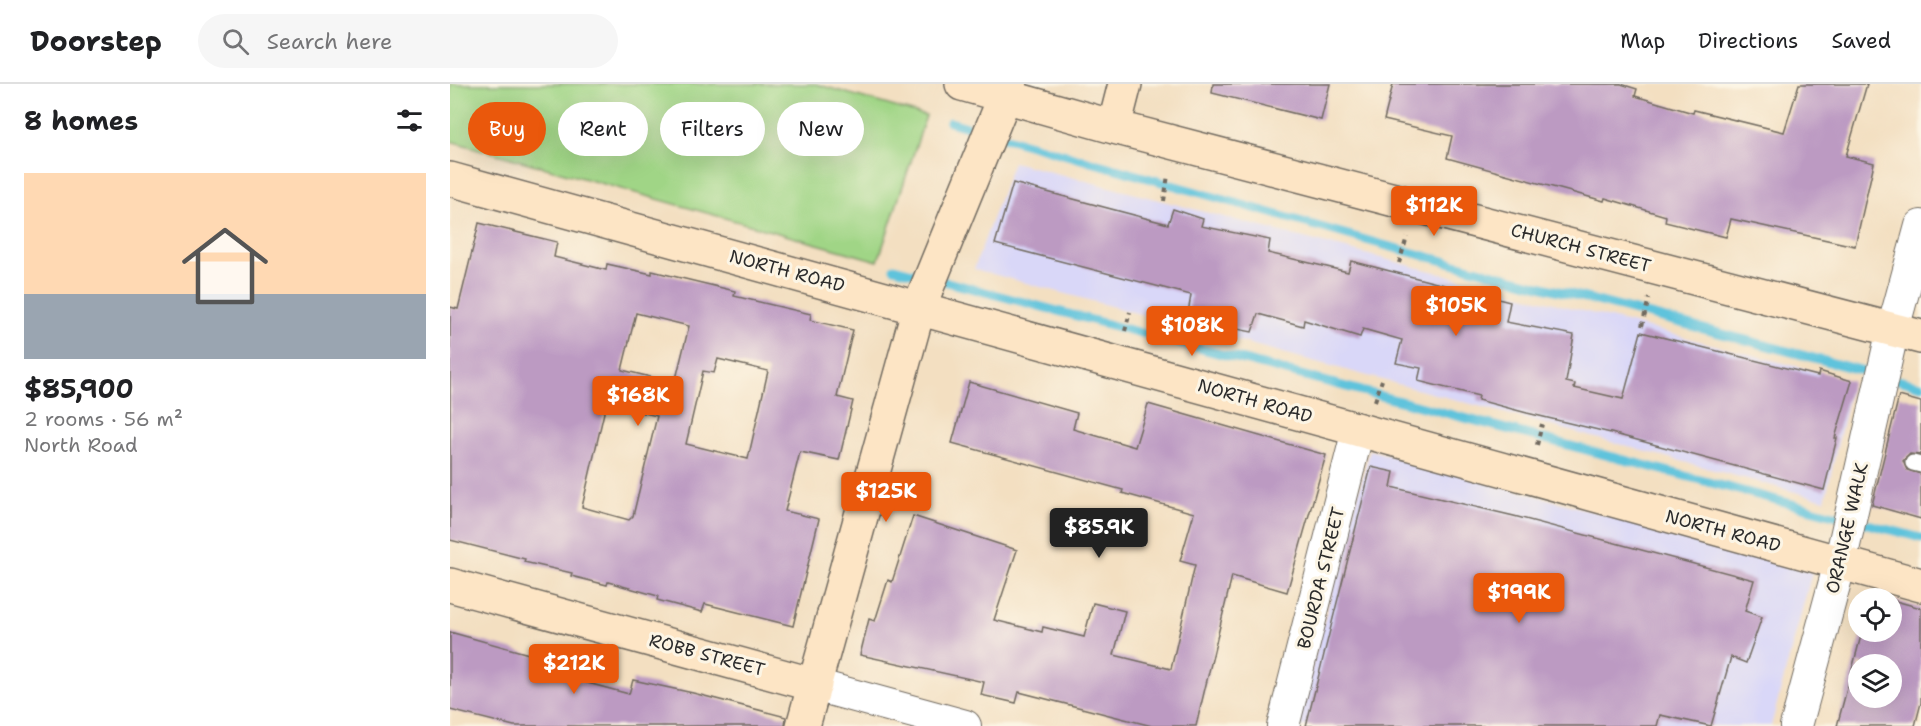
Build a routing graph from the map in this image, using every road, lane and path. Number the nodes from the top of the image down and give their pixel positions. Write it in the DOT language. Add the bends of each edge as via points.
graph roads {
  1 [pos="962,84"];
  2 [pos="1125,84"];
  3 [pos="1008,90"];
  4 [pos="1114,127"];
  5 [pos="1169,170"];
  6 [pos="450,179"];
  7 [pos="1164,201"];
  8 [pos="1921,226"];
  9 [pos="1407,234"];
  10 [pos="1399,262"];
  11 [pos="1650,295"];
  12 [pos="919,307"];
  13 [pos="1130,312"];
  14 [pos="1642,326"];
  15 [pos="1907,333"];
  16 [pos="1122,340"];
  17 [pos="1382,380"];
  18 [pos="1366,417"];
  19 [pos="1542,424"];
  20 [pos="1535,452"];
  21 [pos="1840,563"];
  22 [pos="450,585"];
  23 [pos="1921,585"];
  24 [pos="815,685"];
  25 [pos="803,726"];
  26 [pos="965,726"];
  27 [pos="1283,726"];
  28 [pos="1796,726"];
  1 -- 3 [label="street, CHURCH STREET"];
  2 -- 4 [label="street"];
  3 -- 4 [label="street, CHURCH STREET"];
  3 -- 12 [label="street"];
  4 -- 15 [label="street, CHURCH STREET"];
  5 -- 7 [label="path"];
  6 -- 12 [label="street, NORTH ROAD"];
  8 -- 15 [label="street, ORANGE WALK"];
  9 -- 10 [label="path"];
  11 -- 14 [label="path"];
  12 -- 18 [label="street, NORTH ROAD"];
  12 -- 24 [label="street"];
  13 -- 16 [label="path"];
  15 -- 21 [label="street, ORANGE WALK"];
  17 -- 18 [label="path"];
  18 -- 21 [label="street, NORTH ROAD"];
  18 -- 27 [label="street, BOURDA STREET"];
  19 -- 20 [label="path"];
  21 -- 23 [label="street, NORTH ROAD"];
  21 -- 28 [label="street, ORANGE WALK"];
  22 -- 24 [label="street, ROBB STREET"];
  24 -- 25 [label="street"];
  24 -- 26 [label="street, ROBB STREET"];
}
